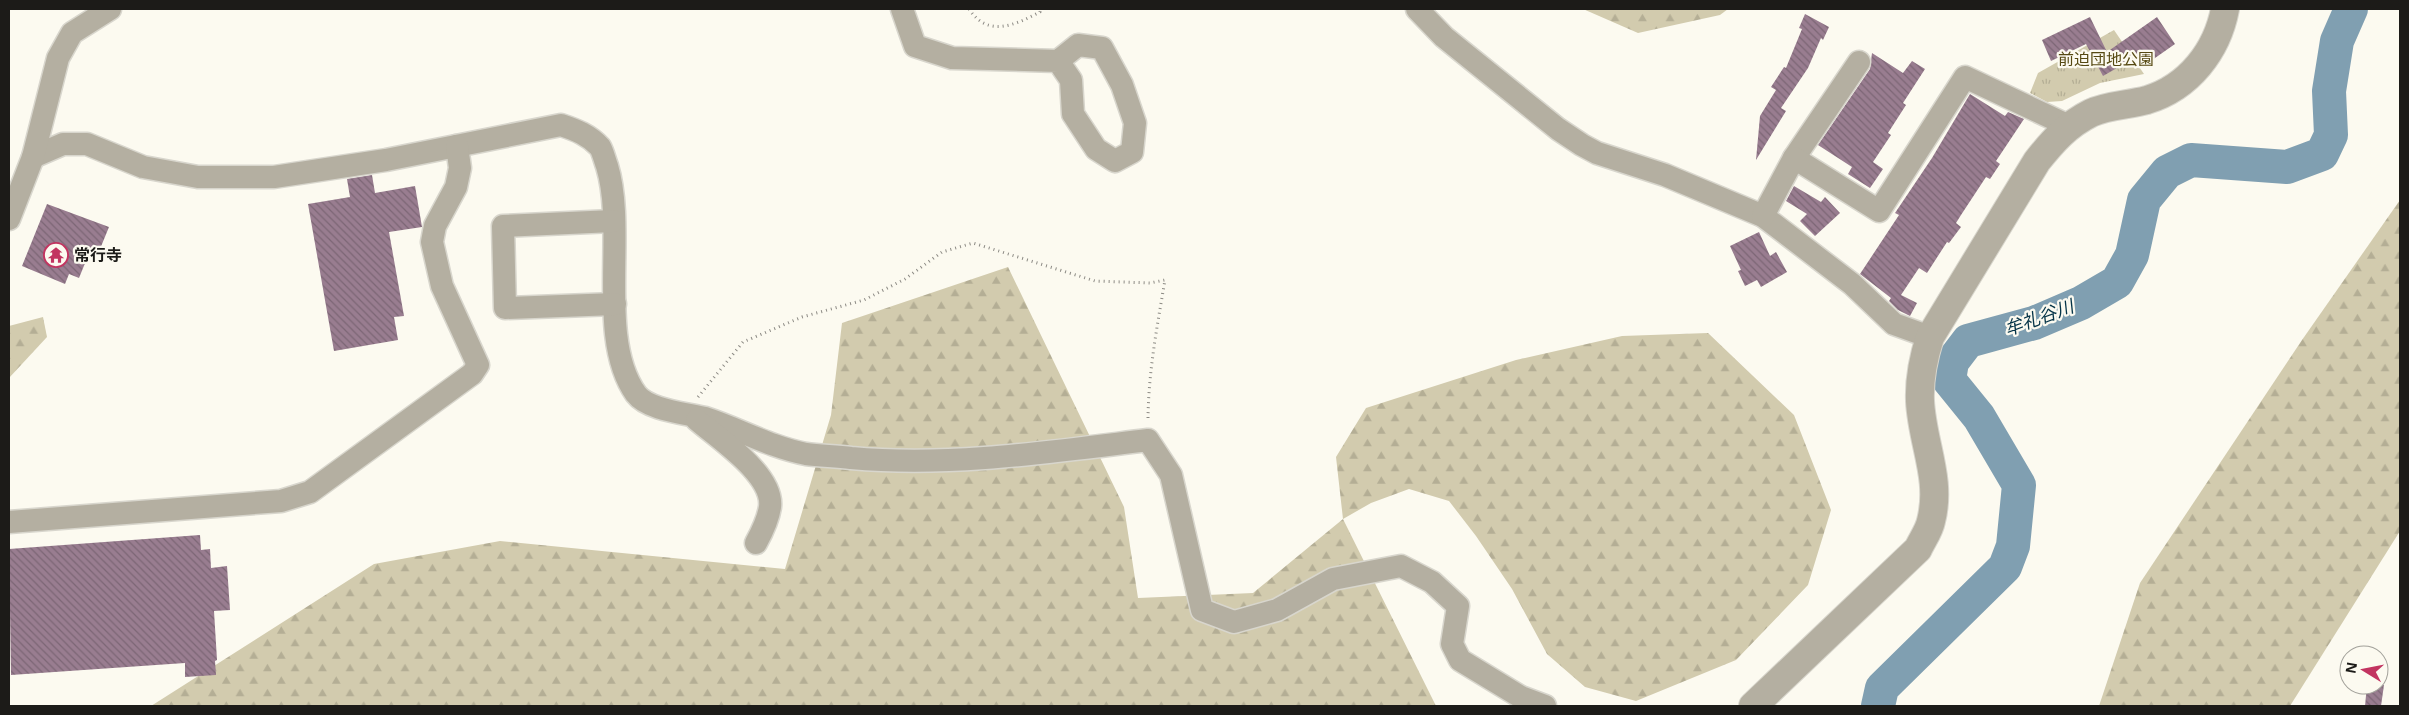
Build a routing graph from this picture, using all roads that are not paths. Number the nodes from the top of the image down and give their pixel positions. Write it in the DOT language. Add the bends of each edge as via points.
graph roads {
  1 [pos="110,9"];
  2 [pos="902,9"];
  3 [pos="1417,9"];
  4 [pos="2225,9"];
  5 [pos="1058,61"];
  6 [pos="1859,62"];
  7 [pos="2069,126"];
  8 [pos="456,146"];
  9 [pos="33,157"];
  10 [pos="1794,158"];
  11 [pos="1763,216"];
  12 [pos="9,219"];
  13 [pos="613,221"];
  14 [pos="615,304"];
  15 [pos="1930,338"];
  16 [pos="688,413"];
  17 [pos="9,522"];
  18 [pos="756,543"];
  19 [pos="1545,706"];
  20 [pos="1753,706"];
  1 -- 9 [label="street" via="72,32 58,58"];
  2 -- 5 [label="street" via="915,46 952,58"];
  3 -- 11 [label="street" via="1444,37 1582,145"];
  4 -- 7 [label="street" via="2222,27 2210,52 2194,72 2171,89 2147,100 2092,113"];
  5 -- 5 [label="street" via="1078,45 1102,48 1122,85 1135,123 1132,152 1115,161 1096,149 1073,114 1071,80"];
  6 -- 10 [label="street"];
  7 -- 10 [label="street" via="1965,77 1879,211"];
  7 -- 15 [label="street" via="2037,161"];
  8 -- 9 [label="street" via="274,178 198,177 152,169 87,144 63,144"];
  8 -- 13 [label="street" via="561,125 583,133 601,148 612,183"];
  8 -- 17 [label="street" via="460,168 456,187 435,226 432,242 442,286 478,364 472,374 310,492 281,501"];
  9 -- 12 [label="street"];
  10 -- 11 [label="street"];
  11 -- 15 [label="street" via="1852,284 1894,324"];
  13 -- 14 [label="street"];
  13 -- 14 [label="street" via="503,226 503,254 505,308"];
  14 -- 16 [label="street" via="624,372 637,396 653,406"];
  15 -- 20 [label="street" via="1920,375 1920,403 1935,483 1931,524 1918,549"];
  16 -- 18 [label="street" via="757,472 768,491 770,506"];
  16 -- 19 [label="street" via="806,454 899,462 1065,450 1148,440 1171,475 1202,610 1234,622 1277,610 1333,579 1400,566 1432,582 1458,606 1452,644 1460,660 1521,697"];
}
